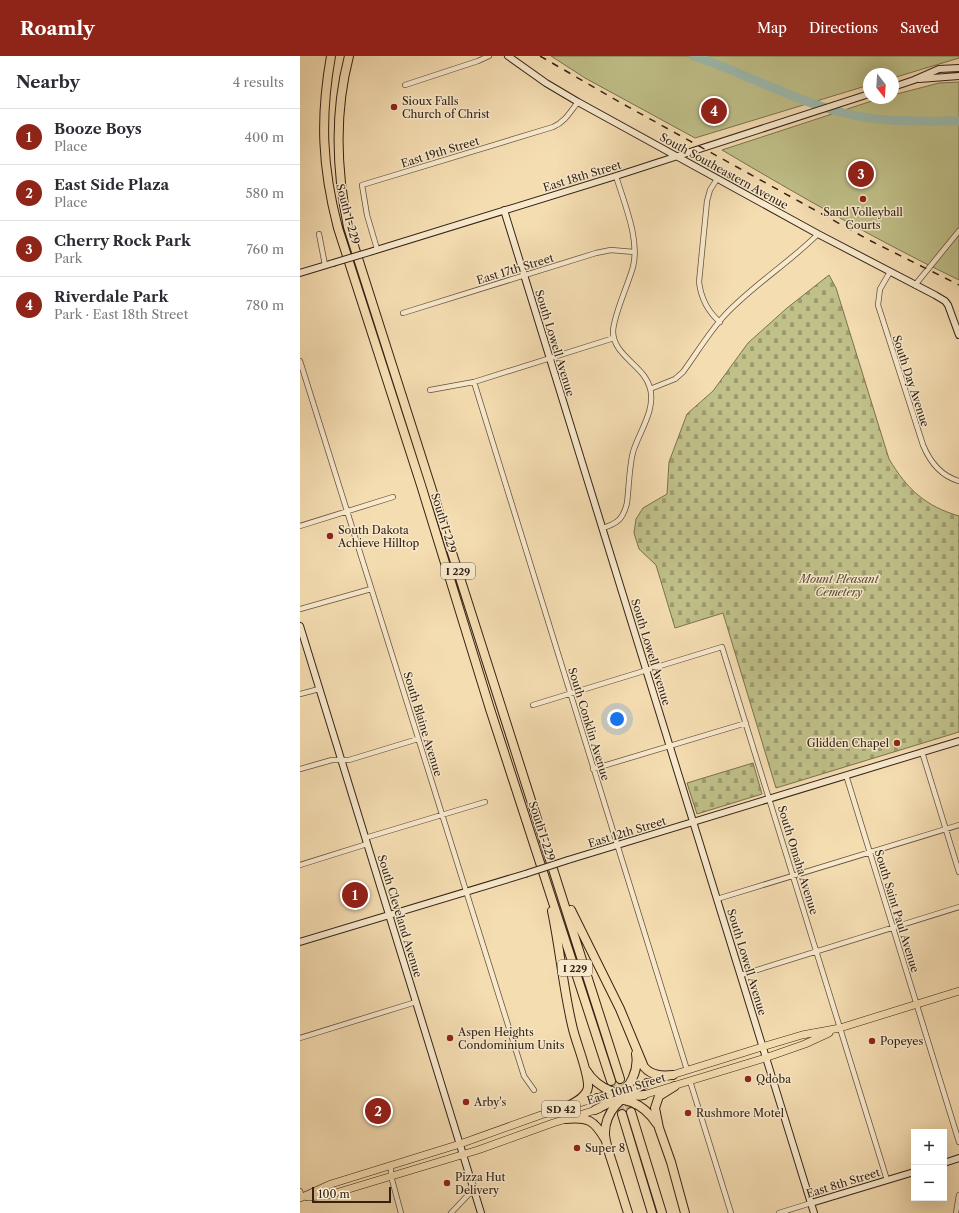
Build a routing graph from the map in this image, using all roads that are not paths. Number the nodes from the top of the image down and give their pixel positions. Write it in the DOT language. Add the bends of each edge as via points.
graph roads {
  1 [pos="330,56"];
  2 [pos="349,56"];
  3 [pos="489,56"];
  4 [pos="508,56"];
  5 [pos="959,68"];
  6 [pos="959,76"];
  7 [pos="914,80"];
  8 [pos="899,85"];
  9 [pos="405,86"];
  10 [pos="863,96"];
  11 [pos="578,102"];
  12 [pos="676,156"];
  13 [pos="616,176"];
  14 [pos="717,179"];
  15 [pos="504,210"];
  16 [pos="959,232"];
  17 [pos="319,234"];
  18 [pos="818,234"];
  19 [pos="375,250"];
  20 [pos="634,252"];
  21 [pos="325,265"];
  22 [pos="890,272"];
  23 [pos="300,273"];
  24 [pos="524,276"];
  25 [pos="915,285"];
  26 [pos="403,313"];
  27 [pos="720,322"];
  28 [pos="959,335"];
  29 [pos="614,338"];
  30 [pos="549,358"];
  31 [pos="300,361"];
  32 [pos="474,382"];
  33 [pos="650,389"];
  34 [pos="430,390"];
  35 [pos="959,481"];
  36 [pos="393,497"];
  37 [pos="348,511"];
  38 [pos="300,526"];
  39 [pos="602,528"];
  40 [pos="371,589"];
  41 [pos="300,609"];
  42 [pos="300,626"];
  43 [pos="646,670"];
  44 [pos="319,688"];
  45 [pos="570,693"];
  46 [pos="300,694"];
  47 [pos="533,705"];
  48 [pos="746,723"];
  49 [pos="418,739"];
  50 [pos="959,740"];
  51 [pos="670,746"];
  52 [pos="922,752"];
  53 [pos="341,760"];
  54 [pos="593,769"];
  55 [pos="300,770"];
  56 [pos="846,775"];
  57 [pos="770,799"];
  58 [pos="485,802"];
  59 [pos="442,815"];
  60 [pos="693,822"];
  61 [pos="959,825"];
  62 [pos="946,829"];
  63 [pos="366,841"];
  64 [pos="617,845"];
  65 [pos="546,846"];
  66 [pos="869,852"];
  67 [pos="538,856"];
  68 [pos="300,865"];
  69 [pos="959,872"];
  70 [pos="794,875"];
  71 [pos="465,892"];
  72 [pos="717,899"];
  73 [pos="959,908"];
  74 [pos="389,915"];
  75 [pos="893,928"];
  76 [pos="300,942"];
  77 [pos="817,951"];
  78 [pos="740,975"];
  79 [pos="959,991"];
  80 [pos="416,1002"];
  81 [pos="916,1004"];
  82 [pos="840,1028"];
  83 [pos="300,1038"];
  84 [pos="635,1046"];
  85 [pos="762,1047"];
  86 [pos="765,1058"];
  87 [pos="584,1066"];
  88 [pos="687,1070"];
  89 [pos="673,1075"];
  90 [pos="620,1079"];
  91 [pos="611,1081"];
  92 [pos="690,1081"];
  93 [pos="647,1083"];
  94 [pos="675,1086"];
  95 [pos="534,1090"];
  96 [pos="644,1095"];
  97 [pos="621,1096"];
  98 [pos="598,1098"];
  99 [pos="566,1107"];
  100 [pos="595,1110"];
  101 [pos="631,1112"];
  102 [pos="622,1114"];
  103 [pos="566,1119"];
  104 [pos="659,1128"];
  105 [pos="606,1140"];
  106 [pos="959,1142"];
  107 [pos="460,1144"];
  108 [pos="463,1155"];
  109 [pos="959,1158"];
  110 [pos="947,1162"];
  111 [pos="391,1165"];
  112 [pos="911,1173"];
  113 [pos="391,1176"];
  114 [pos="888,1180"];
  115 [pos="475,1192"];
  116 [pos="301,1195"];
  117 [pos="959,1195"];
  118 [pos="811,1203"];
  119 [pos="402,1213"];
  120 [pos="451,1213"];
  121 [pos="481,1213"];
  122 [pos="628,1213"];
  123 [pos="652,1213"];
  124 [pos="662,1213"];
  125 [pos="685,1213"];
  126 [pos="731,1213"];
  127 [pos="779,1213"];
  128 [pos="814,1213"];
  129 [pos="956,1213"];
  1 -- 67 [label="highway, South I-229 / I 229" via="323,133 327,176 335,214"];
  2 -- 65 [label="highway, South I-229 / I 229" via="341,95 338,144 348,226"];
  3 -- 9 [label="street"];
  4 -- 11 [label="street, South Southeastern Avenue"];
  5 -- 7 [label="street" via="939,69"];
  6 -- 7 [label="street"];
  7 -- 8 [label="street"];
  10 -- 12 [label="street, East 18th Street"];
  11 -- 12 [label="street, South Southeastern Avenue"];
  11 -- 19 [label="street, East 19th Street" via="560,124 362,185"];
  12 -- 13 [label="street, East 18th Street"];
  12 -- 14 [label="street, South Southeastern Avenue"];
  13 -- 15 [label="street, East 18th Street"];
  13 -- 20 [label="street" via="633,233"];
  14 -- 18 [label="street, South Southeastern Avenue"];
  14 -- 27 [label="street" via="707,201 699,282 706,306"];
  15 -- 19 [label="street, East 18th Street"];
  15 -- 24 [label="street, South Lowell Avenue"];
  16 -- 25 [label="street"];
  17 -- 21 [label="street"];
  18 -- 22 [label="street, South Southeastern Avenue"];
  18 -- 27 [label="street"];
  19 -- 21 [label="street, East 18th Street, bridge"];
  20 -- 24 [label="street, East 17th Street" via="611,250 596,253"];
  20 -- 29 [label="street" via="633,266 615,322"];
  21 -- 23 [label="street, East 18th Street"];
  22 -- 25 [label="street, South Southeastern Avenue"];
  22 -- 35 [label="street, South Day Avenue" via="880,289 878,305 923,445 933,464 942,473"];
  24 -- 26 [label="street, East 17th Street"];
  24 -- 30 [label="street, South Lowell Avenue"];
  25 -- 28 [label="street, South Southeastern Avenue" via="945,301"];
  27 -- 33 [label="street" via="683,372 675,379"];
  29 -- 30 [label="street"];
  29 -- 33 [label="street" via="619,349 648,380"];
  30 -- 32 [label="street"];
  30 -- 39 [label="street, South Lowell Avenue"];
  31 -- 37 [label="street, South Blaine Avenue"];
  32 -- 34 [label="street"];
  32 -- 45 [label="street, South Conklin Avenue"];
  33 -- 39 [label="street" via="650,405 633,453 628,503 617,523"];
  36 -- 37 [label="street"];
  37 -- 38 [label="street"];
  37 -- 40 [label="street, South Blaine Avenue"];
  39 -- 43 [label="street, South Lowell Avenue"];
  40 -- 41 [label="street"];
  40 -- 49 [label="street, South Blaine Avenue"];
  42 -- 44 [label="street, South Cleveland Avenue"];
  43 -- 45 [label="street"];
  43 -- 48 [label="street, South Omaha Avenue" via="722,647"];
  43 -- 51 [label="street, South Lowell Avenue"];
  44 -- 46 [label="street"];
  44 -- 53 [label="street, South Cleveland Avenue"];
  45 -- 47 [label="street"];
  45 -- 54 [label="street, South Conklin Avenue"];
  48 -- 51 [label="street"];
  48 -- 57 [label="street, South Omaha Avenue"];
  49 -- 53 [label="street" via="349,760"];
  49 -- 59 [label="street, South Blaine Avenue"];
  50 -- 52 [label="street, East 12th Street"];
  51 -- 54 [label="street"];
  51 -- 60 [label="street, South Lowell Avenue"];
  52 -- 56 [label="street, East 12th Street"];
  52 -- 62 [label="street"];
  53 -- 55 [label="street" via="332,760"];
  53 -- 63 [label="street, South Cleveland Avenue"];
  54 -- 64 [label="street, South Conklin Avenue"];
  56 -- 57 [label="street, East 12th Street"];
  56 -- 66 [label="street, South Saint Paul Avenue"];
  57 -- 60 [label="street, East 12th Street"];
  57 -- 70 [label="street, South Omaha Avenue"];
  58 -- 59 [label="street"];
  59 -- 63 [label="street"];
  59 -- 71 [label="street, South Blaine Avenue"];
  60 -- 64 [label="street, East 12th Street"];
  60 -- 72 [label="street, South Lowell Avenue"];
  61 -- 62 [label="street"];
  62 -- 66 [label="street"];
  62 -- 69 [label="street"];
  63 -- 68 [label="street"];
  63 -- 74 [label="street, South Cleveland Avenue"];
  64 -- 71 [label="street, East 12th Street, bridge"];
  64 -- 88 [label="street, South Conklin Avenue"];
  65 -- 84 [label="highway" via="568,904 620,1009"];
  65 -- 90 [label="highway, South I-229 / I 229"];
  66 -- 70 [label="street"];
  66 -- 75 [label="street, South Saint Paul Avenue"];
  67 -- 87 [label="highway" via="556,932 572,1026"];
  67 -- 91 [label="highway, South I-229 / I 229"];
  70 -- 72 [label="street"];
  70 -- 77 [label="street, South Omaha Avenue"];
  71 -- 74 [label="street, East 12th Street"];
  71 -- 95 [label="street, South Blaine Avenue" via="524,1076"];
  72 -- 78 [label="street, South Lowell Avenue"];
  73 -- 75 [label="street"];
  74 -- 76 [label="street, East 12th Street"];
  74 -- 80 [label="street, South Cleveland Avenue"];
  75 -- 77 [label="street"];
  75 -- 81 [label="street, South Saint Paul Avenue"];
  77 -- 78 [label="street"];
  77 -- 82 [label="street, South Omaha Avenue"];
  78 -- 85 [label="street, South Lowell Avenue"];
  79 -- 81 [label="main road, East 10th Street"];
  80 -- 83 [label="street"];
  80 -- 107 [label="street, South Cleveland Avenue"];
  81 -- 82 [label="main road, East 10th Street"];
  81 -- 106 [label="street, South Saint Paul Avenue"];
  82 -- 85 [label="main road, East 10th Street" via="802,1035"];
  82 -- 86 [label="main road, East 10th Street"];
  82 -- 114 [label="street, South Omaha Avenue"];
  84 -- 89 [label="highway" via="647,1071 658,1075"];
  84 -- 97 [label="highway" via="636,1070"];
  85 -- 86 [label="street, South Lowell Avenue"];
  85 -- 88 [label="main road, East 10th Street"];
  86 -- 92 [label="main road, East 10th Street"];
  86 -- 118 [label="street, South Lowell Avenue"];
  87 -- 97 [label="highway" via="597,1083"];
  87 -- 99 [label="highway" via="587,1091"];
  88 -- 89 [label="main road, East 10th Street"];
  89 -- 93 [label="main road, East 10th Street"];
  92 -- 94 [label="main road, East 10th Street"];
  92 -- 126 [label="street"];
  93 -- 97 [label="highway"];
  94 -- 96 [label="main road, East 10th Street"];
  94 -- 104 [label="highway" via="662,1093 657,1100 655,1108"];
  96 -- 97 [label="highway"];
  97 -- 98 [label="highway"];
  97 -- 100 [label="highway"];
  97 -- 104 [label="highway" via="645,1110"];
  97 -- 105 [label="highway" via="608,1118"];
  98 -- 99 [label="main road, East 10th Street / SD 42"];
  99 -- 107 [label="main road, East 10th Street / SD 42"];
  100 -- 103 [label="main road, East 10th Street"];
  101 -- 124 [label="highway"];
  102 -- 123 [label="highway"];
  103 -- 105 [label="highway" via="581,1118 591,1121 596,1124"];
  103 -- 108 [label="main road, East 10th Street / SD 42"];
  104 -- 125 [label="highway"];
  105 -- 122 [label="highway"];
  107 -- 108 [label="street, South Cleveland Avenue"];
  107 -- 111 [label="main road, East 10th Street / SD 42"];
  108 -- 113 [label="main road, East 10th Street / SD 42"];
  108 -- 115 [label="street, South Cleveland Avenue"];
  109 -- 110 [label="street"];
  111 -- 113 [label="street"];
  111 -- 116 [label="main road, East 10th Street / SD 42"];
  112 -- 114 [label="street, East 8th Street"];
  113 -- 116 [label="main road, East 10th Street / SD 42" via="329,1196"];
  113 -- 119 [label="street"];
  114 -- 118 [label="street, East 8th Street"];
  115 -- 120 [label="street" via="469,1194"];
  115 -- 121 [label="street, South Cleveland Avenue"];
  117 -- 129 [label="street"];
  118 -- 127 [label="street, East 8th Street"];
  118 -- 128 [label="street, South Lowell Avenue"];
}
